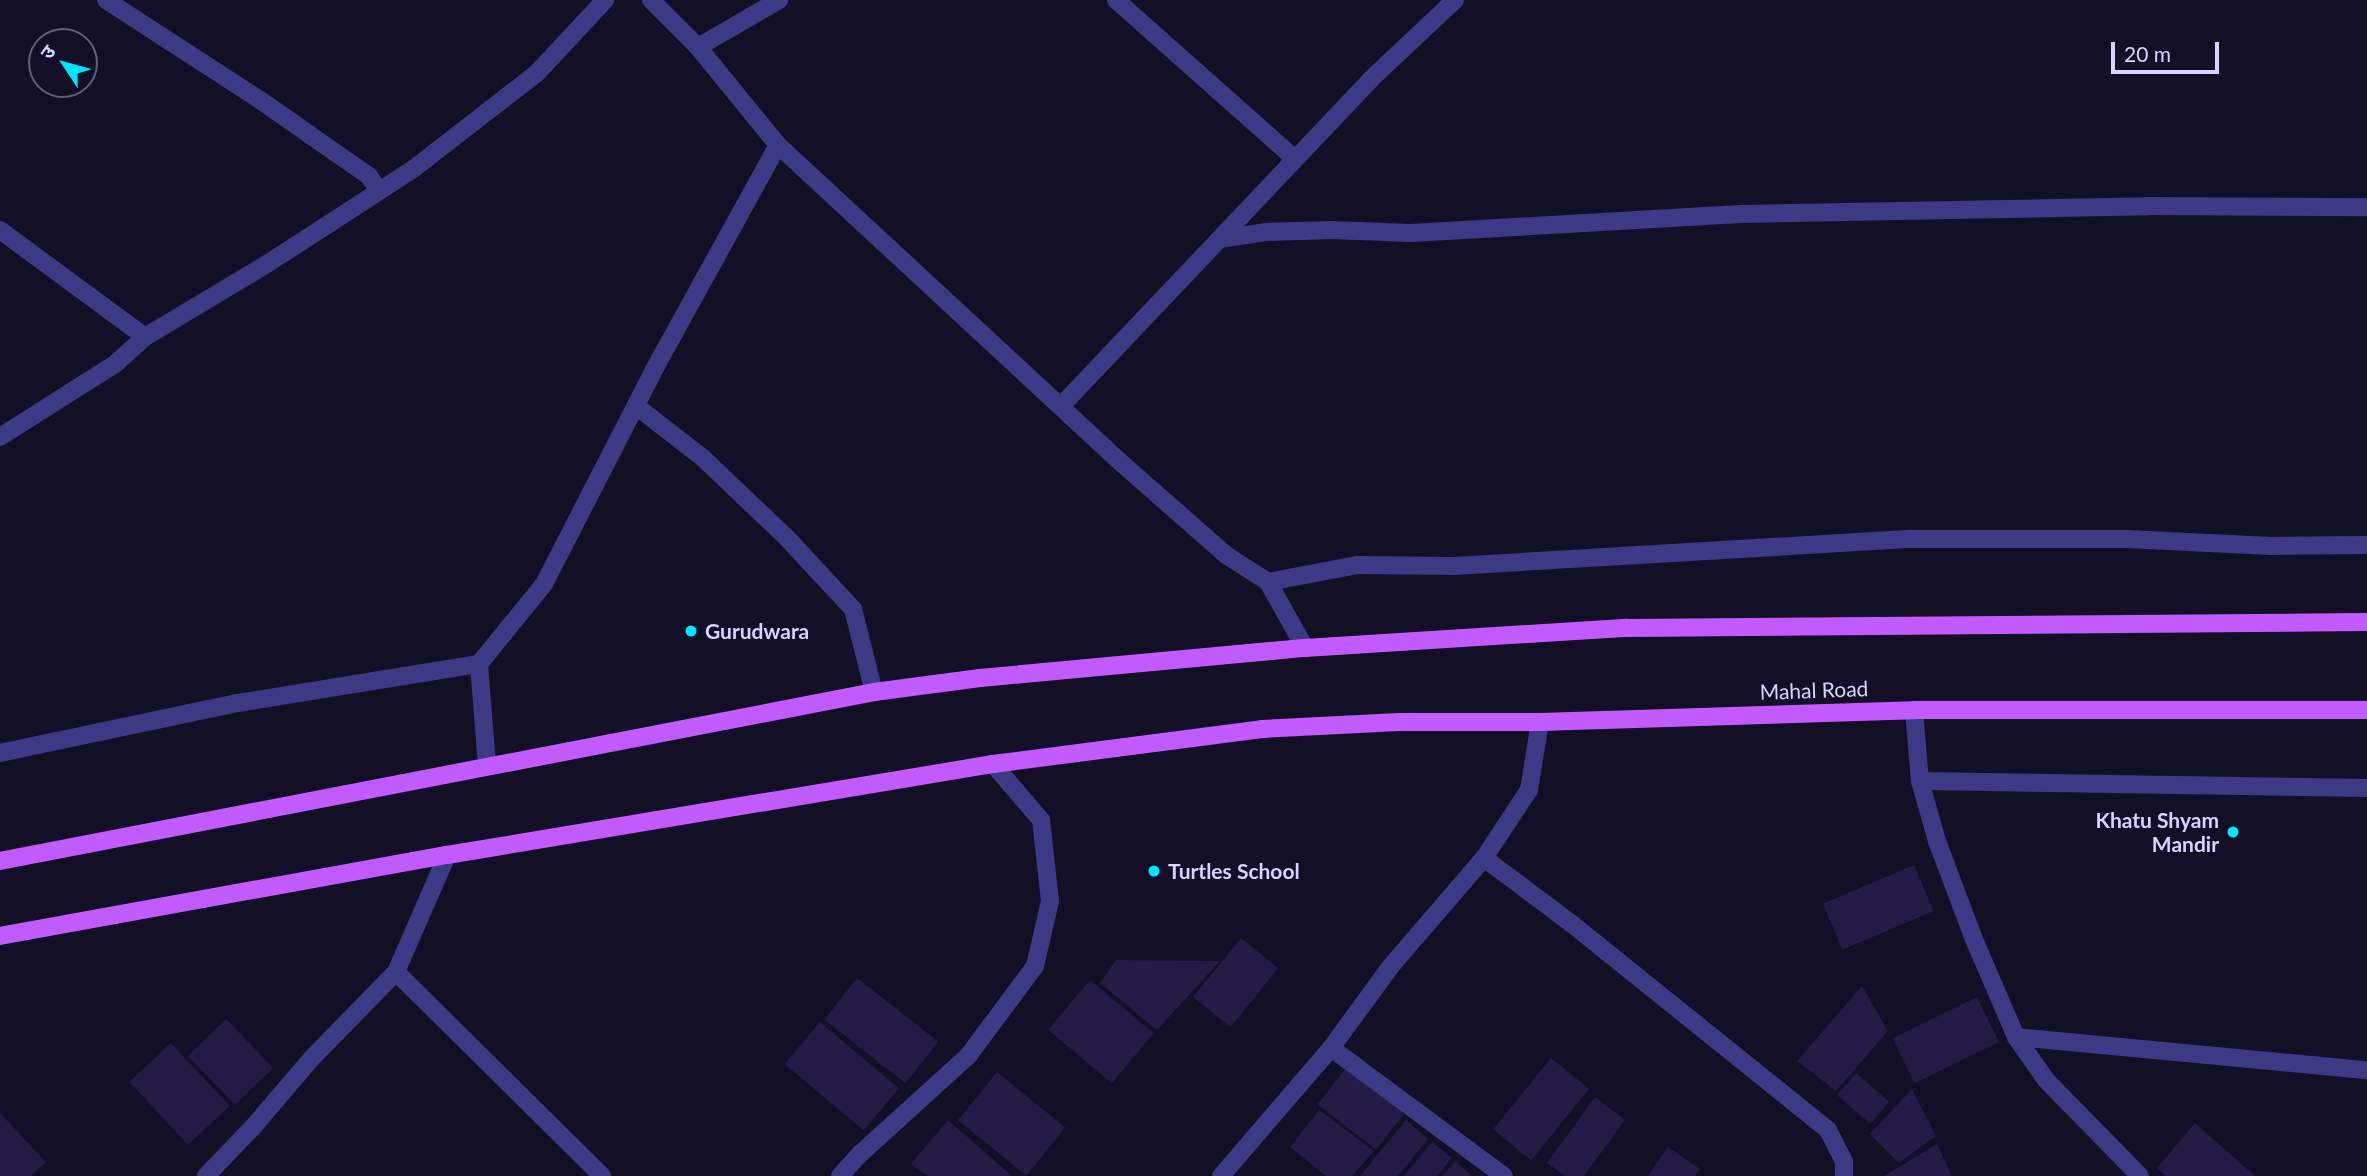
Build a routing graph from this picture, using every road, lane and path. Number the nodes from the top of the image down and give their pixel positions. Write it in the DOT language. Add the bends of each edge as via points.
graph roads {
  1 [pos="106,0"];
  2 [pos="606,0"];
  3 [pos="651,0"];
  4 [pos="779,0"];
  5 [pos="1116,0"];
  6 [pos="1455,0"];
  7 [pos="698,47"];
  8 [pos="778,145"];
  9 [pos="1295,159"];
  10 [pos="379,191"];
  11 [pos="2367,207"];
  12 [pos="0,230"];
  13 [pos="1220,239"];
  14 [pos="145,337"];
  15 [pos="636,406"];
  16 [pos="1061,406"];
  17 [pos="0,438"];
  18 [pos="2367,545"];
  19 [pos="1268,582"];
  20 [pos="2367,622"];
  21 [pos="1306,649"];
  22 [pos="479,664"];
  23 [pos="874,692"];
  24 [pos="1914,709"];
  25 [pos="2367,710"];
  26 [pos="1540,722"];
  27 [pos="0,753"];
  28 [pos="993,764"];
  29 [pos="487,765"];
  30 [pos="1920,781"];
  31 [pos="2367,788"];
  32 [pos="447,855"];
  33 [pos="1484,858"];
  34 [pos="0,861"];
  35 [pos="0,936"];
  36 [pos="396,972"];
  37 [pos="2016,1037"];
  38 [pos="1331,1048"];
  39 [pos="2367,1070"];
  40 [pos="206,1176"];
  41 [pos="602,1176"];
  42 [pos="840,1176"];
  43 [pos="1220,1176"];
  44 [pos="1504,1176"];
  45 [pos="1844,1176"];
  46 [pos="2140,1176"];
  1 -- 10 [label="street" via="369,176"];
  2 -- 10 [label="street" via="537,73"];
  3 -- 7 [label="street"];
  4 -- 7 [label="street"];
  5 -- 9 [label="street"];
  6 -- 9 [label="street"];
  7 -- 8 [label="street"];
  8 -- 15 [label="street"];
  8 -- 16 [label="street"];
  9 -- 13 [label="street"];
  10 -- 14 [label="street"];
  11 -- 13 [label="street" via="1744,214 1411,233 1266,232"];
  12 -- 14 [label="street"];
  13 -- 16 [label="street"];
  14 -- 17 [label="street" via="115,363"];
  15 -- 22 [label="street" via="544,584"];
  15 -- 23 [label="street" via="703,458 853,609"];
  16 -- 19 [label="street" via="1226,555"];
  18 -- 19 [label="street" via="2271,546 2114,538 1911,539 1467,565 1357,565"];
  19 -- 21 [label="street"];
  20 -- 21 [label="main road" via="1627,628"];
  21 -- 23 [label="main road"];
  22 -- 27 [label="street" via="238,703"];
  22 -- 29 [label="street"];
  23 -- 29 [label="main road"];
  24 -- 25 [label="main road, Mahal Road"];
  24 -- 26 [label="main road, Mahal Road"];
  24 -- 30 [label="street"];
  26 -- 28 [label="main road, Mahal Road" via="1399,722 1262,729"];
  26 -- 33 [label="street" via="1529,790"];
  28 -- 32 [label="main road, Mahal Road"];
  28 -- 42 [label="street" via="1041,820 1050,901 1035,966 968,1056"];
  29 -- 34 [label="main road"];
  30 -- 31 [label="street"];
  30 -- 37 [label="street" via="1973,937"];
  32 -- 35 [label="main road, Mahal Road"];
  32 -- 36 [label="street"];
  33 -- 38 [label="street" via="1391,965"];
  33 -- 45 [label="street" via="1828,1130 1844,1162"];
  36 -- 40 [label="street"];
  36 -- 41 [label="street"];
  37 -- 39 [label="street"];
  37 -- 46 [label="street" via="2046,1080"];
  38 -- 43 [label="street"];
  38 -- 44 [label="street"];
}
